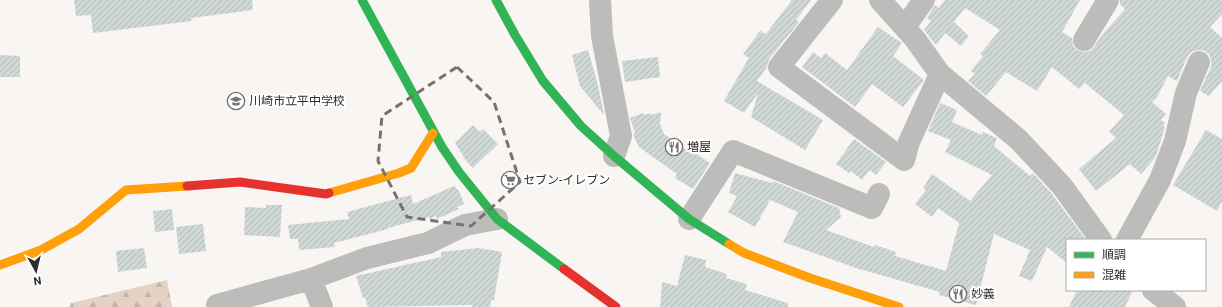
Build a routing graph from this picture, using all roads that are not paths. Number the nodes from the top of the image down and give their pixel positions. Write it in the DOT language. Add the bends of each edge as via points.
graph roads {
  1 [pos="362,0"];
  2 [pos="496,0"];
  3 [pos="600,0"];
  4 [pos="832,0"];
  5 [pos="880,0"];
  6 [pos="924,0"];
  7 [pos="1108,0"];
  8 [pos="905,27"];
  9 [pos="1084,40"];
  10 [pos="1199,62"];
  11 [pos="940,74"];
  12 [pos="433,133"];
  13 [pos="614,156"];
  14 [pos="879,194"];
  15 [pos="498,219"];
  16 [pos="690,219"];
  17 [pos="1100,239"];
  18 [pos="1128,239"];
  19 [pos="0,265"];
  20 [pos="311,279"];
  21 [pos="1154,291"];
  22 [pos="217,306"];
  23 [pos="322,307"];
  24 [pos="616,307"];
  25 [pos="899,307"];
  26 [pos="1176,307"];
  1 -- 12 [label="street"];
  2 -- 13 [label="street" via="543,81 581,126"];
  3 -- 13 [label="street" via="602,36 622,136"];
  4 -- 11 [label="street" via="779,67 904,160 909,142"];
  5 -- 8 [label="street"];
  6 -- 8 [label="street"];
  7 -- 9 [label="street"];
  8 -- 11 [label="street"];
  10 -- 18 [label="street" via="1186,92 1175,140 1160,180"];
  11 -- 17 [label="street" via="1019,140 1062,186"];
  12 -- 15 [label="street" via="459,172"];
  12 -- 19 [label="street" via="411,168 326,194 240,182 126,190 79,229 42,250"];
  13 -- 16 [label="street"];
  14 -- 16 [label="street" via="872,208 733,151"];
  15 -- 20 [label="street" via="465,225 428,243 367,258"];
  15 -- 24 [label="street"];
  16 -- 25 [label="street" via="744,253"];
  20 -- 22 [label="street"];
  20 -- 23 [label="street"];
  21 -- 26 [label="street"];
}
